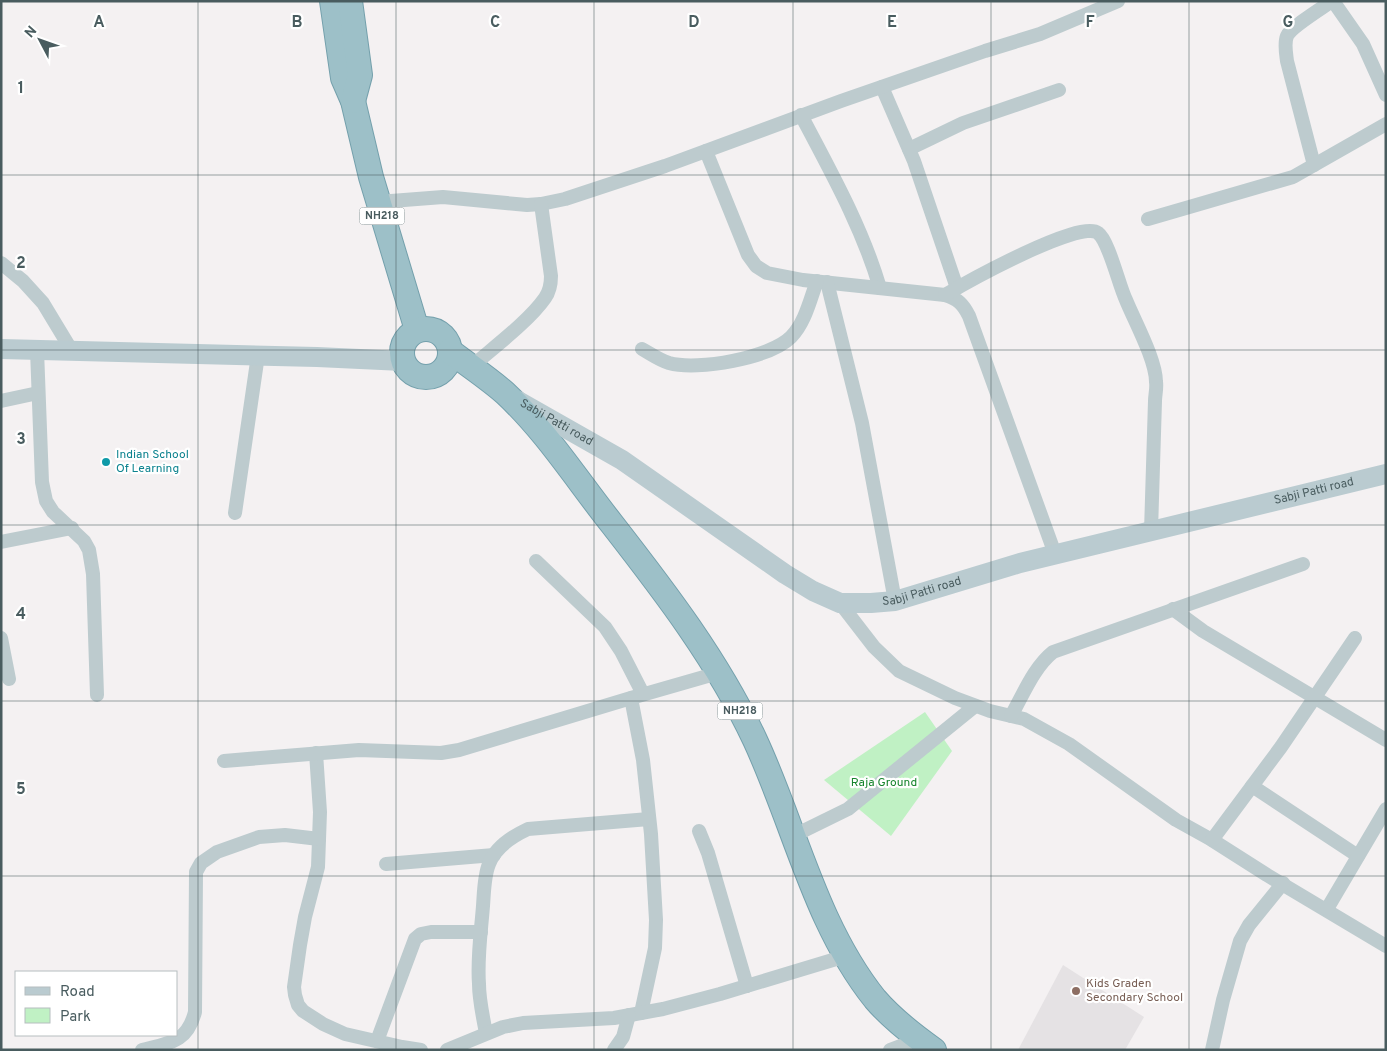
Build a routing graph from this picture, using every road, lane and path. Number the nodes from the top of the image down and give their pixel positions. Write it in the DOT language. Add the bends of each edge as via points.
graph roads {
  1 [pos="332,1"];
  2 [pos="350,1"];
  3 [pos="1118,1"];
  4 [pos="1332,1"];
  5 [pos="882,88"];
  6 [pos="1059,90"];
  7 [pos="1386,95"];
  8 [pos="353,101"];
  9 [pos="801,116"];
  10 [pos="1386,124"];
  11 [pos="909,149"];
  12 [pos="706,151"];
  13 [pos="1314,165"];
  14 [pos="378,202"];
  15 [pos="541,204"];
  16 [pos="1148,219"];
  17 [pos="1,263"];
  18 [pos="822,282"];
  19 [pos="880,288"];
  20 [pos="951,291"];
  21 [pos="417,330"];
  22 [pos="1,349"];
  23 [pos="642,349"];
  24 [pos="37,350"];
  25 [pos="72,351"];
  26 [pos="450,351"];
  27 [pos="258,355"];
  28 [pos="403,361"];
  29 [pos="471,367"];
  30 [pos="38,392"];
  31 [pos="505,393"];
  32 [pos="1,401"];
  33 [pos="1386,474"];
  34 [pos="235,513"];
  35 [pos="72,528"];
  36 [pos="1151,531"];
  37 [pos="1,542"];
  38 [pos="1055,554"];
  39 [pos="536,561"];
  40 [pos="1303,564"];
  41 [pos="895,601"];
  42 [pos="840,603"];
  43 [pos="1173,609"];
  44 [pos="1,638"];
  45 [pos="1355,638"];
  46 [pos="718,673"];
  47 [pos="9,680"];
  48 [pos="97,695"];
  49 [pos="637,696"];
  50 [pos="1315,698"];
  51 [pos="975,706"];
  52 [pos="1011,716"];
  53 [pos="1386,740"];
  54 [pos="316,753"];
  55 [pos="224,761"];
  56 [pos="1252,786"];
  57 [pos="1386,809"];
  58 [pos="649,819"];
  59 [pos="699,831"];
  60 [pos="792,836"];
  61 [pos="319,839"];
  62 [pos="1212,840"];
  63 [pos="494,855"];
  64 [pos="1358,856"];
  65 [pos="386,864"];
  66 [pos="1283,883"];
  67 [pos="1327,909"];
  68 [pos="481,932"];
  69 [pos="1385,944"];
  70 [pos="846,956"];
  71 [pos="747,986"];
  72 [pos="635,1014"];
  73 [pos="486,1033"];
  74 [pos="377,1041"];
  75 [pos="926,1044"];
  76 [pos="142,1050"];
  77 [pos="421,1050"];
  78 [pos="447,1050"];
  79 [pos="614,1050"];
  80 [pos="890,1050"];
  81 [pos="1212,1050"];
  1 -- 8 [label="highway, NH218" via="343,78"];
  2 -- 8 [label="highway, NH218" via="360,75"];
  3 -- 5 [label="street" via="1040,34"];
  4 -- 7 [label="street" via="1363,44"];
  4 -- 13 [label="street" via="1287,35 1286,43 1287,61"];
  5 -- 9 [label="street"];
  5 -- 11 [label="street"];
  6 -- 11 [label="street" via="963,122"];
  8 -- 14 [label="highway, NH218"];
  9 -- 12 [label="street"];
  9 -- 19 [label="street" via="859,229"];
  10 -- 13 [label="street"];
  11 -- 20 [label="street"];
  12 -- 15 [label="street" via="565,199"];
  12 -- 18 [label="street" via="748,255 756,266 767,272"];
  13 -- 16 [label="street" via="1293,177"];
  14 -- 15 [label="street" via="443,197"];
  14 -- 21 [label="highway, NH218"];
  15 -- 29 [label="street" via="551,286 536,308"];
  17 -- 25 [label="street" via="43,303"];
  18 -- 19 [label="street"];
  18 -- 23 [label="street" via="797,330 780,346 733,362 681,365 659,360"];
  18 -- 41 [label="street" via="862,422"];
  19 -- 20 [label="street"];
  20 -- 36 [label="street" via="1024,253 1075,233 1091,230 1098,233 1154,366"];
  20 -- 38 [label="street" via="969,316"];
  21 -- 26 [label="highway, NH218" via="439,332"];
  21 -- 28 [label="highway" via="404,343"];
  22 -- 24 [label="main road"];
  24 -- 25 [label="main road"];
  24 -- 30 [label="street"];
  25 -- 27 [label="main road"];
  26 -- 28 [label="highway" via="445,367 431,376 414,374"];
  26 -- 29 [label="highway, NH218"];
  27 -- 28 [label="main road"];
  27 -- 34 [label="street"];
  29 -- 31 [label="highway, NH218"];
  30 -- 32 [label="street"];
  30 -- 35 [label="street" via="40,460 46,501 53,512"];
  31 -- 42 [label="main road, Sabji Patti road" via="622,460 785,574 813,592"];
  31 -- 46 [label="highway, NH218" via="551,445 653,576"];
  33 -- 36 [label="main road, Sabji Patti road"];
  35 -- 37 [label="street"];
  35 -- 48 [label="street" via="89,550 93,574"];
  36 -- 38 [label="main road, Sabji Patti road"];
  38 -- 41 [label="main road, Sabji Patti road"];
  39 -- 49 [label="street" via="604,627 621,651"];
  40 -- 43 [label="street"];
  41 -- 42 [label="main road, Sabji Patti road"];
  42 -- 51 [label="street" via="874,648 899,671"];
  43 -- 50 [label="street" via="1203,631"];
  43 -- 52 [label="street" via="1053,652 1038,669"];
  44 -- 47 [label="street"];
  45 -- 50 [label="street"];
  46 -- 49 [label="street"];
  46 -- 60 [label="highway, NH218" via="755,741"];
  49 -- 54 [label="street" via="459,750 441,753 359,750"];
  49 -- 58 [label="street"];
  50 -- 53 [label="street"];
  50 -- 56 [label="street"];
  51 -- 52 [label="street"];
  51 -- 60 [label="street" via="848,809"];
  52 -- 62 [label="street" via="1024,719 1069,744 1176,820"];
  54 -- 55 [label="street"];
  54 -- 61 [label="street"];
  56 -- 62 [label="street"];
  56 -- 64 [label="street"];
  57 -- 64 [label="street"];
  58 -- 63 [label="street" via="528,829"];
  58 -- 72 [label="street" via="655,948"];
  59 -- 71 [label="street"];
  60 -- 70 [label="highway, NH218"];
  61 -- 74 [label="street" via="318,867 305,917 295,995 298,1005 323,1024 345,1034"];
  61 -- 76 [label="street" via="285,835 258,837 216,852 201,863 196,872 195,1012 192,1024 178,1040"];
  62 -- 66 [label="street"];
  63 -- 65 [label="street"];
  63 -- 68 [label="street" via="488,865"];
  64 -- 67 [label="street"];
  66 -- 67 [label="street"];
  66 -- 81 [label="street" via="1249,924 1240,942"];
  67 -- 69 [label="street"];
  68 -- 73 [label="street" via="479,985"];
  68 -- 74 [label="street" via="431,932 415,939"];
  70 -- 71 [label="street"];
  70 -- 75 [label="highway, NH218" via="876,999"];
  71 -- 72 [label="street"];
  72 -- 73 [label="street" via="523,1023"];
  72 -- 79 [label="street"];
  73 -- 78 [label="street"];
  74 -- 77 [label="street"];
  75 -- 80 [label="street"];
}
